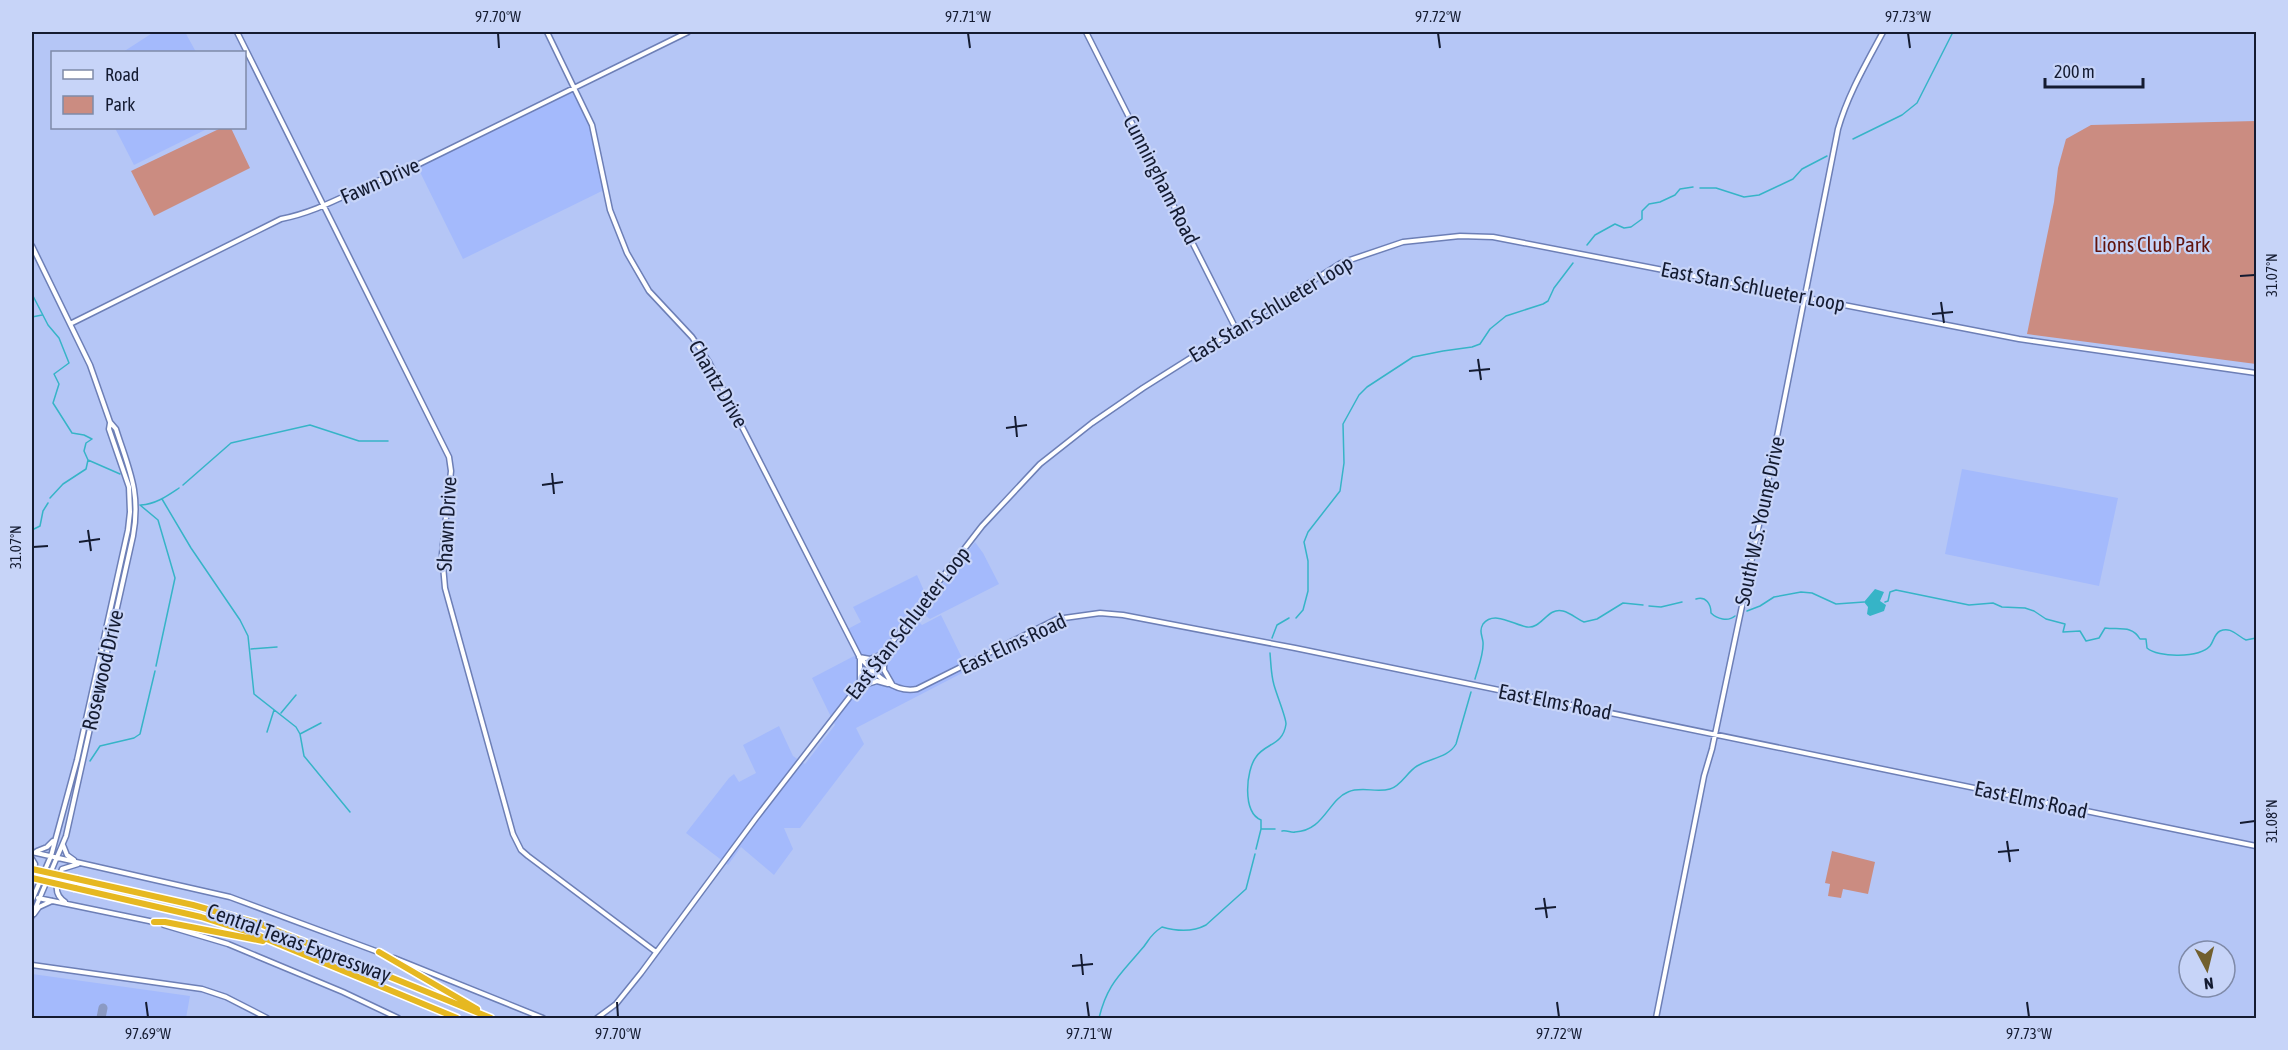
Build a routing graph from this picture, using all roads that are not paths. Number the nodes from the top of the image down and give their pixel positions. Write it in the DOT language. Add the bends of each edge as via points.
graph roads {
  1 [pos="237,32"];
  2 [pos="547,32"];
  3 [pos="688,32"];
  4 [pos="1086,32"];
  5 [pos="1883,32"];
  6 [pos="574,88"];
  7 [pos="324,207"];
  8 [pos="32,246"];
  9 [pos="1805,297"];
  10 [pos="70,324"];
  11 [pos="1236,329"];
  12 [pos="2256,373"];
  13 [pos="110,422"];
  14 [pos="884,653"];
  15 [pos="860,657"];
  16 [pos="871,670"];
  17 [pos="892,684"];
  18 [pos="858,687"];
  19 [pos="1715,734"];
  20 [pos="55,838"];
  21 [pos="62,844"];
  22 [pos="2256,846"];
  23 [pos="32,852"];
  24 [pos="51,856"];
  25 [pos="57,857"];
  26 [pos="32,859"];
  27 [pos="80,862"];
  28 [pos="32,869"];
  29 [pos="32,878"];
  30 [pos="34,898"];
  31 [pos="52,901"];
  32 [pos="70,905"];
  33 [pos="32,917"];
  34 [pos="154,922"];
  35 [pos="278,944"];
  36 [pos="379,952"];
  37 [pos="656,952"];
  38 [pos="33,964"];
  39 [pos="606,1013"];
  40 [pos="267,1018"];
  41 [pos="398,1018"];
  42 [pos="457,1018"];
  43 [pos="489,1018"];
  44 [pos="543,1018"];
  45 [pos="597,1018"];
  46 [pos="603,1018"];
  47 [pos="1656,1018"];
  1 -- 7 [label="main road, Shawn Drive"];
  2 -- 6 [label="main road, Chantz Drive"];
  3 -- 6 [label="main road, Fawn Drive"];
  4 -- 11 [label="main road, Cunningham Road"];
  5 -- 9 [label="main road, South W.S. Young Drive" via="1845,106 1838,129"];
  6 -- 7 [label="main road, Fawn Drive"];
  6 -- 15 [label="main road, Chantz Drive" via="592,125 610,210 627,253 649,291 692,337 709,362"];
  7 -- 10 [label="main road, Fawn Drive" via="281,219"];
  7 -- 37 [label="main road, Shawn Drive" via="449,457 451,471 442,554 445,588 517,843 528,856"];
  8 -- 10 [label="main road, Rosewood Drive"];
  9 -- 11 [label="main road, East Stan Schlueter Loop" via="1511,239 1460,236 1403,242 1341,263"];
  9 -- 12 [label="main road, East Stan Schlueter Loop" via="2019,339"];
  9 -- 19 [label="main road, South W.S. Young Drive"];
  10 -- 13 [label="main road, Rosewood Drive" via="90,365"];
  11 -- 14 [label="main road, East Stan Schlueter Loop" via="1092,423 1040,464 982,526"];
  13 -- 20 [label="main road, Rosewood Drive" via="130,494 128,530"];
  13 -- 21 [label="main road, Rosewood Drive" via="116,429 134,486 136,517"];
  14 -- 15 [label="main road"];
  14 -- 16 [label="main road, East Stan Schlueter Loop"];
  14 -- 17 [label="main road" via="884,670"];
  15 -- 16 [label="main road, Chantz Drive"];
  15 -- 18 [label="main road"];
  16 -- 17 [label="main road, East Elms Road"];
  16 -- 18 [label="main road, East Stan Schlueter Loop"];
  17 -- 18 [label="main road" via="877,681"];
  17 -- 19 [label="main road, East Elms Road" via="904,690 917,689 1051,622 1100,613"];
  18 -- 37 [label="main road, East Stan Schlueter Loop"];
  19 -- 22 [label="main road, East Elms Road"];
  19 -- 47 [label="main road, South W.S. Young Drive"];
  20 -- 23 [label="main road" via="47,847"];
  20 -- 24 [label="main road, Rosewood Drive"];
  21 -- 25 [label="main road, Rosewood Drive"];
  21 -- 27 [label="main road" via="68,855"];
  23 -- 24 [label="main road"];
  24 -- 25 [label="main road"];
  24 -- 30 [label="main road, Rosewood Drive"];
  25 -- 27 [label="main road"];
  25 -- 30 [label="main road, Rosewood Drive"];
  26 -- 29 [label="main road"];
  27 -- 32 [label="main road" via="62,869 58,879 59,898"];
  27 -- 36 [label="main road" via="230,897"];
  28 -- 43 [label="highway, Central Texas Expressway, bridge" via="260,924"];
  29 -- 35 [label="highway, Central Texas Expressway, bridge" via="201,917"];
  30 -- 31 [label="main road"];
  30 -- 33 [label="main road, Rosewood Drive"];
  31 -- 32 [label="main road"];
  31 -- 33 [label="main road" via="39,907"];
  32 -- 34 [label="main road"];
  34 -- 35 [label="highway"];
  34 -- 41 [label="main road" via="228,944"];
  35 -- 42 [label="highway, Central Texas Expressway"];
  36 -- 43 [label="highway"];
  36 -- 44 [label="main road"];
  37 -- 39 [label="main road, East Stan Schlueter Loop"];
  38 -- 40 [label="main road" via="202,990"];
  39 -- 45 [label="main road, East Stan Schlueter Loop"];
  39 -- 46 [label="main road, East Stan Schlueter Loop"];
}
